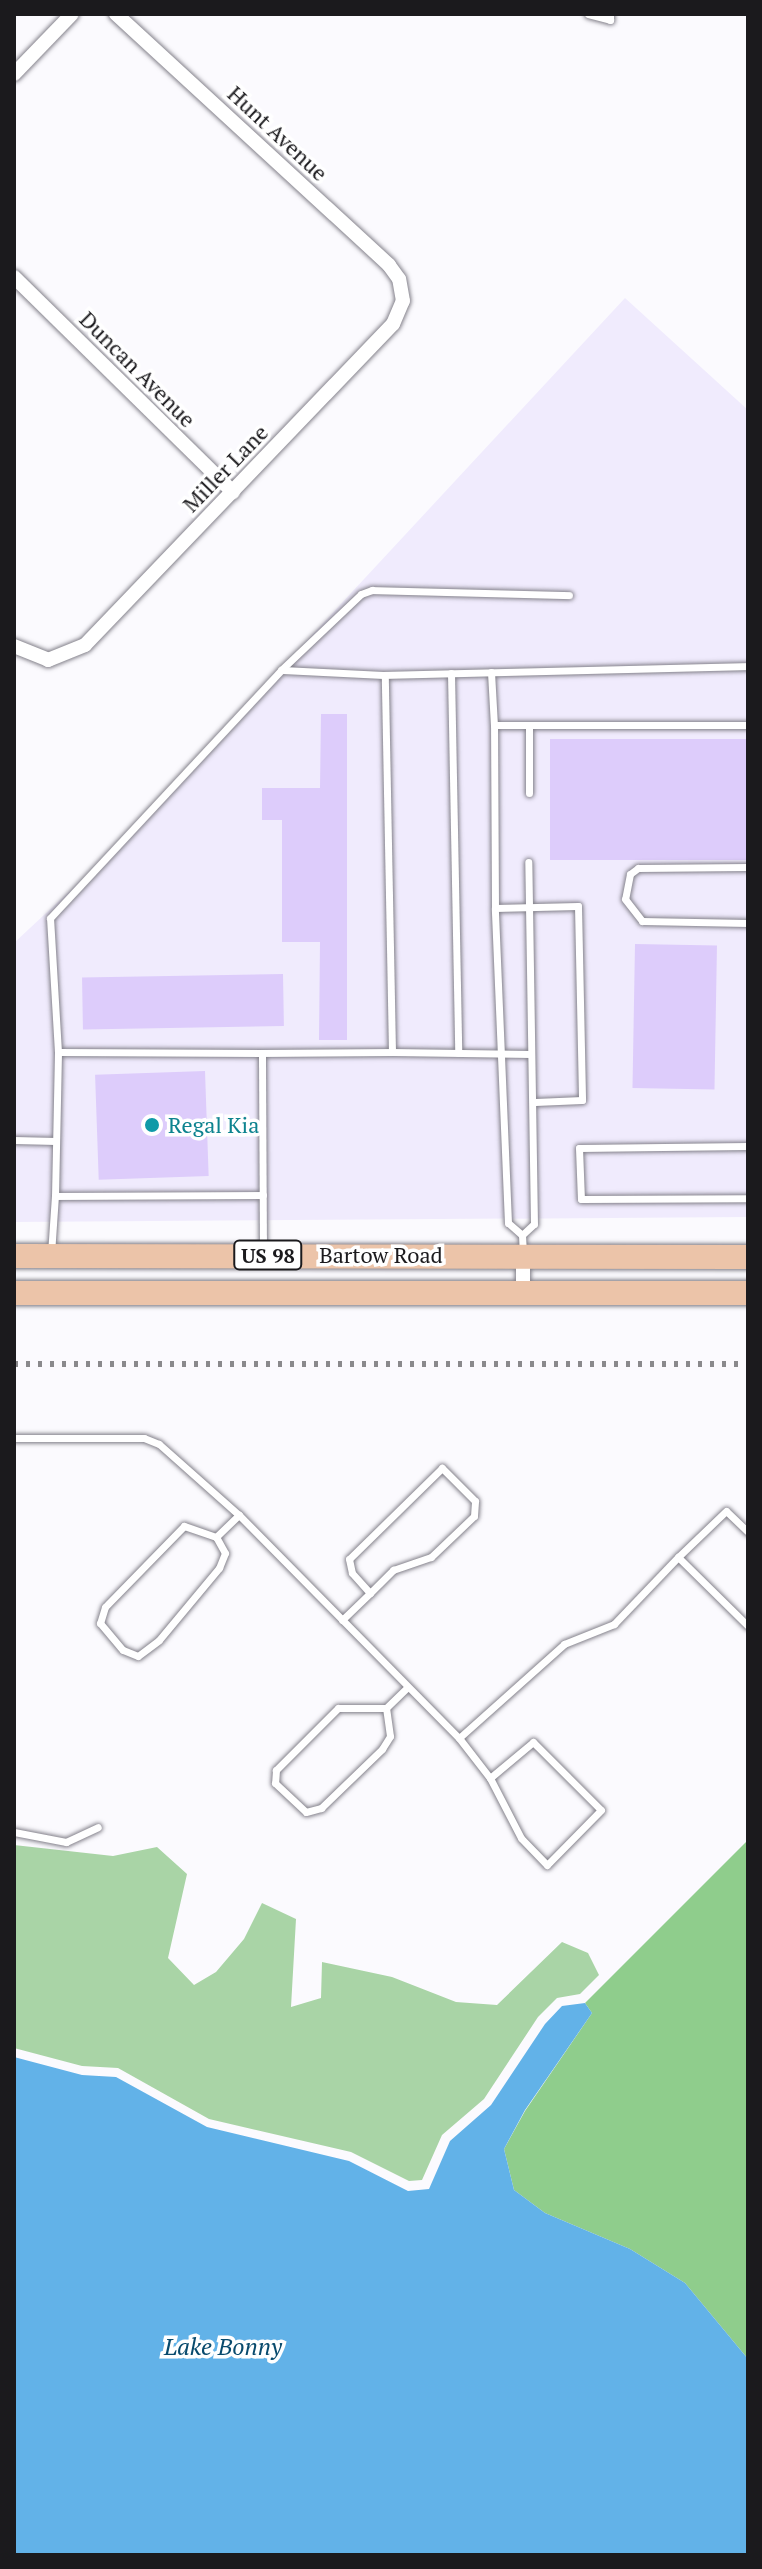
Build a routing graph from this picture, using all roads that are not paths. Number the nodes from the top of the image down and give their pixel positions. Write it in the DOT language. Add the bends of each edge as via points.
graph roads {
  1 [pos="72,14"];
  2 [pos="116,14"];
  3 [pos="588,14"];
  4 [pos="610,14"];
  5 [pos="14,74"];
  6 [pos="14,277"];
  7 [pos="401,291"];
  8 [pos="233,492"];
  9 [pos="569,595"];
  10 [pos="14,646"];
  11 [pos="748,666"];
  12 [pos="281,670"];
  13 [pos="491,672"];
  14 [pos="451,673"];
  15 [pos="385,675"];
  16 [pos="494,725"];
  17 [pos="529,725"];
  18 [pos="748,725"];
  19 [pos="529,793"];
  20 [pos="528,862"];
  21 [pos="748,867"];
  22 [pos="527,905"];
  23 [pos="495,908"];
  24 [pos="748,923"];
  25 [pos="58,1052"];
  26 [pos="392,1052"];
  27 [pos="262,1053"];
  28 [pos="458,1053"];
  29 [pos="499,1054"];
  30 [pos="531,1054"];
  31 [pos="535,1102"];
  32 [pos="14,1140"];
  33 [pos="56,1141"];
  34 [pos="748,1146"];
  35 [pos="263,1195"];
  36 [pos="55,1196"];
  37 [pos="748,1198"];
  38 [pos="522,1244"];
  39 [pos="264,1255"];
  40 [pos="14,1256"];
  41 [pos="51,1256"];
  42 [pos="748,1257"];
  43 [pos="523,1291"];
  44 [pos="14,1293"];
  45 [pos="748,1293"];
  46 [pos="14,1438"];
  47 [pos="239,1515"];
  48 [pos="748,1532"];
  49 [pos="216,1537"];
  50 [pos="678,1557"];
  51 [pos="370,1593"];
  52 [pos="342,1620"];
  53 [pos="748,1626"];
  54 [pos="406,1689"];
  55 [pos="386,1708"];
  56 [pos="459,1738"];
  57 [pos="490,1778"];
  58 [pos="98,1827"];
  59 [pos="14,1832"];
  1 -- 5 [label="street"];
  2 -- 7 [label="street, Hunt Avenue" via="389,265"];
  3 -- 4 [label="lane" via="610,20"];
  6 -- 8 [label="street, Duncan Avenue"];
  7 -- 8 [label="street, Miller Lane" via="393,324"];
  8 -- 10 [label="street, Miller Lane" via="85,645 48,660"];
  9 -- 12 [label="lane" via="372,590 361,594"];
  11 -- 13 [label="lane"];
  12 -- 15 [label="lane"];
  12 -- 25 [label="lane" via="50,918"];
  13 -- 14 [label="lane"];
  13 -- 16 [label="lane"];
  14 -- 15 [label="lane"];
  14 -- 28 [label="lane"];
  15 -- 26 [label="lane"];
  16 -- 17 [label="lane"];
  16 -- 23 [label="lane"];
  17 -- 18 [label="lane"];
  17 -- 19 [label="lane"];
  20 -- 22 [label="lane"];
  21 -- 24 [label="lane" via="638,868 630,874 625,899 642,921"];
  22 -- 23 [label="lane"];
  22 -- 30 [label="lane"];
  22 -- 31 [label="lane" via="578,906 582,1100"];
  23 -- 29 [label="lane"];
  25 -- 27 [label="lane"];
  25 -- 33 [label="lane"];
  26 -- 27 [label="lane"];
  26 -- 28 [label="lane"];
  27 -- 35 [label="lane"];
  28 -- 29 [label="lane"];
  29 -- 30 [label="lane"];
  29 -- 38 [label="lane" via="508,1223"];
  30 -- 31 [label="lane"];
  31 -- 38 [label="lane" via="534,1224"];
  32 -- 33 [label="lane"];
  33 -- 36 [label="lane"];
  34 -- 37 [label="lane" via="579,1148 581,1199"];
  35 -- 36 [label="lane"];
  35 -- 39 [label="lane"];
  36 -- 41 [label="lane"];
  38 -- 39 [label="main road, Bartow Road / US 98"];
  38 -- 42 [label="main road, Bartow Road / US 98"];
  38 -- 43 [label="street"];
  39 -- 41 [label="main road, Bartow Road / US 98"];
  40 -- 41 [label="main road, Bartow Road / US 98"];
  43 -- 44 [label="main road, Bartow Road / US 98"];
  43 -- 45 [label="main road, Bartow Road / US 98"];
  46 -- 47 [label="lane" via="144,1438 159,1444"];
  47 -- 49 [label="lane"];
  47 -- 52 [label="lane"];
  48 -- 50 [label="lane" via="726,1511"];
  49 -- 49 [label="lane" via="184,1526 105,1607 100,1623 123,1650 138,1656 159,1640 219,1568 225,1553"];
  50 -- 53 [label="lane"];
  50 -- 56 [label="lane" via="614,1624 564,1644"];
  51 -- 51 [label="lane" via="352,1573 349,1559 442,1468 475,1501 474,1516 431,1557 393,1570"];
  51 -- 52 [label="lane"];
  52 -- 54 [label="lane"];
  54 -- 55 [label="lane"];
  54 -- 56 [label="lane"];
  55 -- 55 [label="lane" via="338,1708 276,1770 275,1783 306,1812 321,1808 382,1749 390,1736"];
  56 -- 57 [label="lane"];
  57 -- 57 [label="lane" via="521,1838 547,1865 601,1810 533,1742"];
  58 -- 59 [label="lane" via="66,1842"];
}
